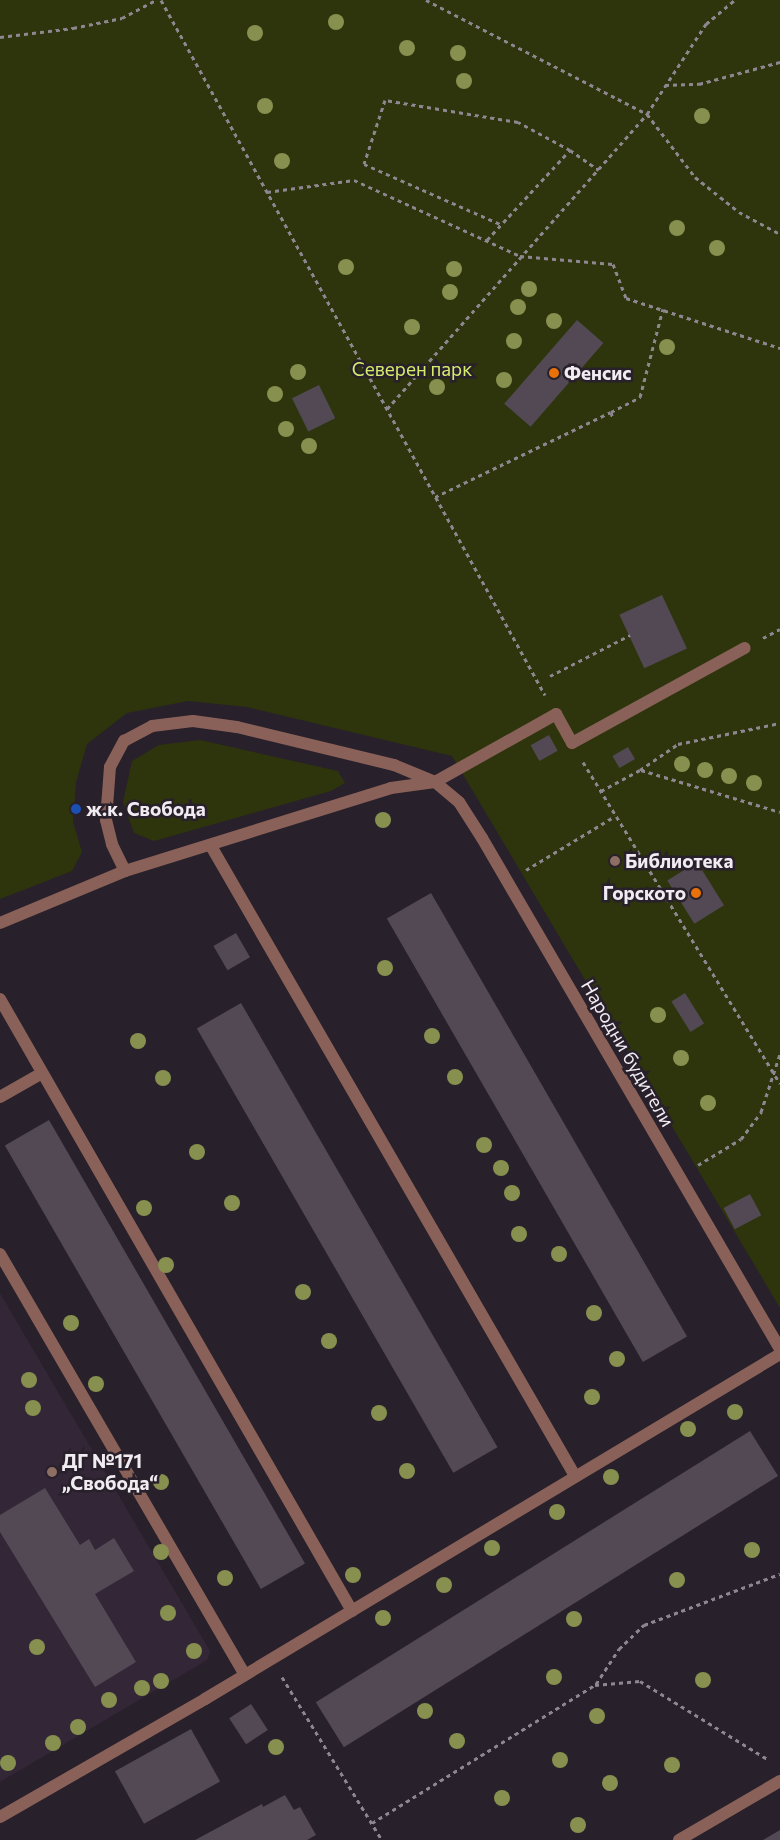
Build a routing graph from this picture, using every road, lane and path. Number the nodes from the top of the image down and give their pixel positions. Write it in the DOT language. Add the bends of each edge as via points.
graph roads {
  1 [pos="156,0"];
  2 [pos="161,0"];
  3 [pos="426,0"];
  4 [pos="735,0"];
  5 [pos="0,37"];
  6 [pos="780,62"];
  7 [pos="664,85"];
  8 [pos="646,114"];
  9 [pos="570,150"];
  10 [pos="599,170"];
  11 [pos="267,192"];
  12 [pos="500,224"];
  13 [pos="780,234"];
  14 [pos="487,240"];
  15 [pos="520,256"];
  16 [pos="663,309"];
  17 [pos="780,348"];
  18 [pos="387,409"];
  19 [pos="611,412"];
  20 [pos="613,419"];
  21 [pos="482,474"];
  22 [pos="485,480"];
  23 [pos="435,496"];
  24 [pos="630,636"];
  25 [pos="746,648"];
  26 [pos="550,676"];
  27 [pos="556,714"];
  28 [pos="780,722"];
  29 [pos="579,756"];
  30 [pos="640,770"];
  31 [pos="435,782"];
  32 [pos="601,791"];
  33 [pos="780,812"];
  34 [pos="615,816"];
  35 [pos="211,846"];
  36 [pos="125,871"];
  37 [pos="507,882"];
  38 [pos="0,923"];
  39 [pos="0,1000"];
  40 [pos="780,1054"];
  41 [pos="42,1073"];
  42 [pos="774,1075"];
  43 [pos="780,1084"];
  44 [pos="0,1097"];
  45 [pos="678,1178"];
  46 [pos="0,1254"];
  47 [pos="780,1349"];
  48 [pos="780,1354"];
  49 [pos="575,1476"];
  50 [pos="780,1574"];
  51 [pos="352,1611"];
  52 [pos="271,1660"];
  53 [pos="245,1675"];
  54 [pos="595,1685"];
  55 [pos="772,1762"];
  56 [pos="780,1781"];
  57 [pos="0,1817"];
  58 [pos="372,1823"];
  59 [pos="382,1840"];
  60 [pos="679,1840"];
  1 -- 5 [label="path" via="122,18"];
  2 -- 11 [label="path"];
  3 -- 8 [label="path"];
  4 -- 7 [label="path" via="706,24"];
  6 -- 7 [label="path" via="699,84"];
  7 -- 8 [label="path"];
  8 -- 10 [label="path"];
  8 -- 13 [label="path" via="695,176 739,212"];
  9 -- 10 [label="path"];
  9 -- 12 [label="path"];
  9 -- 12 [label="path" via="518,122 385,100 364,164"];
  10 -- 15 [label="path"];
  11 -- 14 [label="path" via="354,180"];
  11 -- 18 [label="path"];
  12 -- 14 [label="path"];
  14 -- 15 [label="path"];
  15 -- 16 [label="path" via="613,264 626,298"];
  15 -- 18 [label="path"];
  16 -- 17 [label="path"];
  16 -- 19 [label="path" via="640,397"];
  18 -- 23 [label="path"];
  19 -- 20 [label="path"];
  19 -- 21 [label="path"];
  21 -- 22 [label="path"];
  21 -- 23 [label="path"];
  23 -- 27 [label="path"];
  24 -- 26 [label="path"];
  25 -- 27 [label="street" via="572,743"];
  27 -- 31 [label="street"];
  28 -- 30 [label="path" via="678,744"];
  29 -- 32 [label="path"];
  30 -- 32 [label="path"];
  30 -- 33 [label="path"];
  31 -- 35 [label="street" via="391,788"];
  31 -- 36 [label="street, Народни будители" via="394,765 237,727 194,721 152,726 124,741 110,767 106,820 112,844"];
  31 -- 37 [label="street, Народни будители" via="459,802"];
  32 -- 34 [label="path"];
  34 -- 37 [label="path"];
  34 -- 42 [label="path"];
  35 -- 36 [label="street"];
  35 -- 49 [label="street"];
  36 -- 38 [label="street"];
  37 -- 45 [label="street, Народни будители"];
  39 -- 41 [label="street"];
  40 -- 42 [label="path"];
  41 -- 44 [label="street"];
  41 -- 51 [label="street"];
  42 -- 43 [label="path"];
  42 -- 45 [label="path" via="761,1112 741,1139"];
  45 -- 47 [label="street, Народни будители"];
  46 -- 53 [label="street"];
  48 -- 49 [label="street"];
  49 -- 51 [label="street"];
  50 -- 54 [label="path" via="644,1625 619,1649"];
  51 -- 52 [label="street"];
  52 -- 53 [label="street"];
  52 -- 58 [label="path"];
  53 -- 57 [label="street"];
  54 -- 55 [label="path" via="640,1681"];
  54 -- 58 [label="path"];
  56 -- 60 [label="street"];
  58 -- 59 [label="path"];
}
